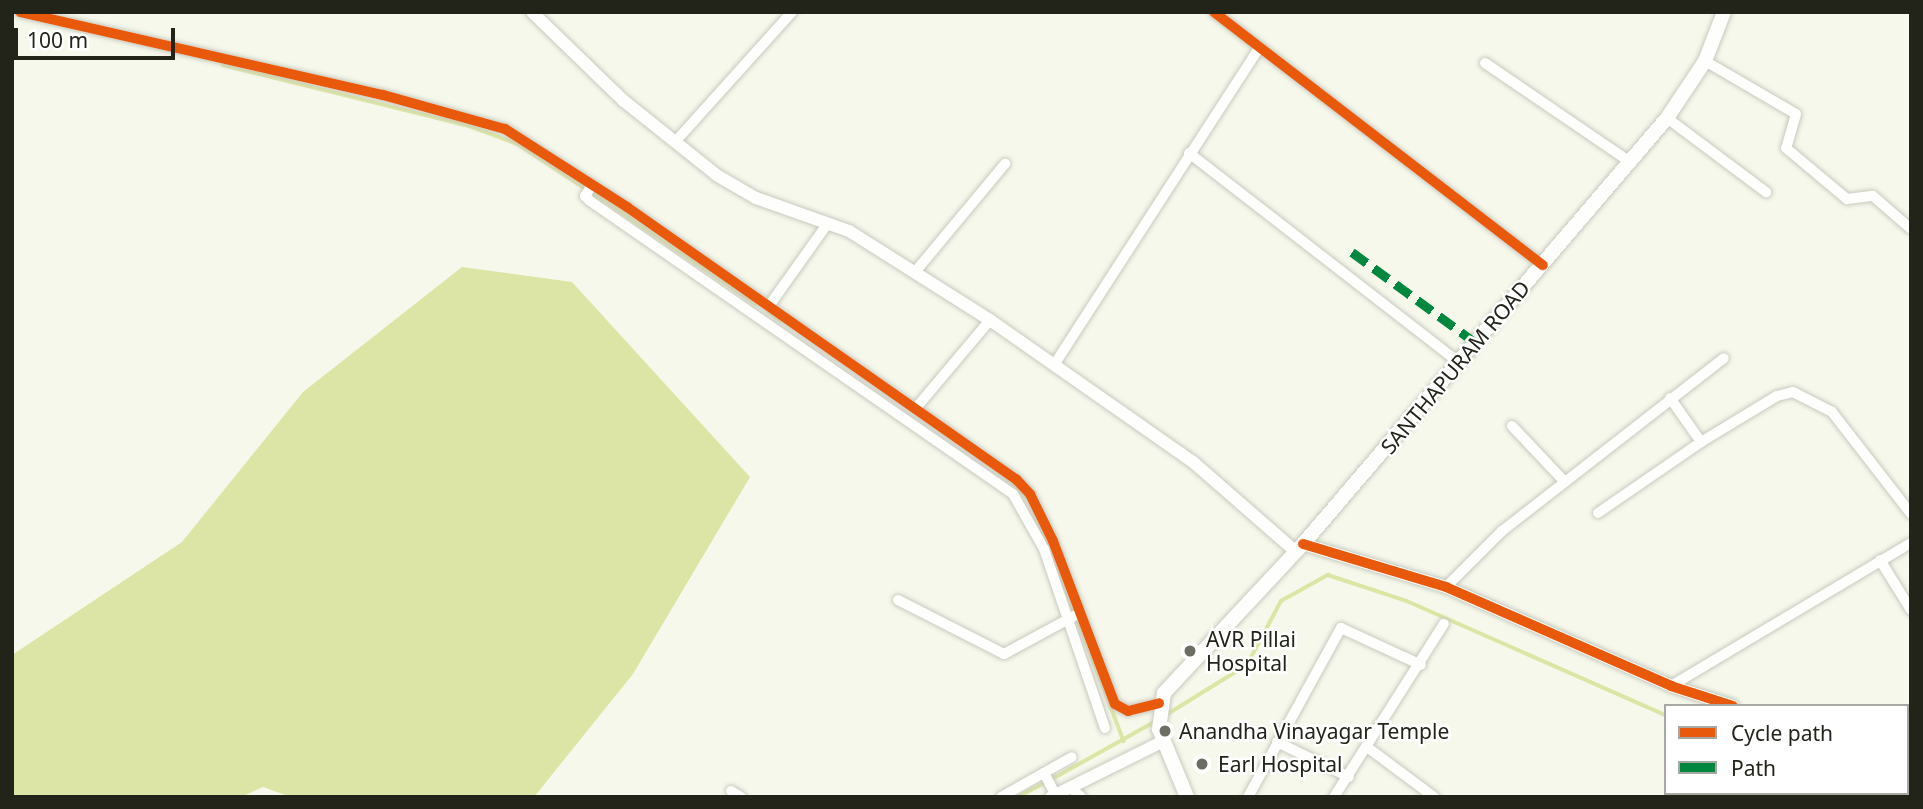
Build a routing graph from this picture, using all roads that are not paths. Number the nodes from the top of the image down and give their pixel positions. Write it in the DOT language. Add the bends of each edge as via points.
graph roads {
  1 [pos="20,12"];
  2 [pos="532,12"];
  3 [pos="792,12"];
  4 [pos="1214,12"];
  5 [pos="1724,12"];
  6 [pos="1259,48"];
  7 [pos="1705,61"];
  8 [pos="1485,63"];
  9 [pos="1667,118"];
  10 [pos="675,142"];
  11 [pos="1189,153"];
  12 [pos="1630,162"];
  13 [pos="1005,164"];
  14 [pos="592,185"];
  15 [pos="1766,192"];
  16 [pos="828,223"];
  17 [pos="1911,229"];
  18 [pos="1543,265"];
  19 [pos="915,272"];
  20 [pos="767,305"];
  21 [pos="758,314"];
  22 [pos="990,320"];
  23 [pos="1724,358"];
  24 [pos="1460,363"];
  25 [pos="1054,365"];
  26 [pos="1670,398"];
  27 [pos="916,408"];
  28 [pos="1511,426"];
  29 [pos="1701,442"];
  30 [pos="1565,482"];
  31 [pos="1598,513"];
  32 [pos="1911,514"];
  33 [pos="1911,543"];
  34 [pos="1299,548"];
  35 [pos="1880,560"];
  36 [pos="1446,587"];
  37 [pos="898,600"];
  38 [pos="1911,610"];
  39 [pos="1080,612"];
  40 [pos="1069,619"];
  41 [pos="1444,624"];
  42 [pos="1421,665"];
  43 [pos="1671,686"];
  44 [pos="1727,704"];
  45 [pos="1158,708"];
  46 [pos="1105,728"];
  47 [pos="1162,735"];
  48 [pos="1277,742"];
  49 [pos="1367,747"];
  50 [pos="1072,757"];
  51 [pos="1044,773"];
  52 [pos="1349,777"];
  53 [pos="1070,788"];
  54 [pos="731,790"];
  55 [pos="1053,796"];
  56 [pos="741,797"];
  57 [pos="1001,797"];
  58 [pos="1081,797"];
  59 [pos="1187,797"];
  60 [pos="1248,797"];
  61 [pos="1334,797"];
  62 [pos="1434,797"];
  1 -- 14 [label="street" via="383,95 505,129"];
  2 -- 10 [label="street" via="624,101"];
  3 -- 10 [label="street"];
  4 -- 6 [label="street"];
  5 -- 7 [label="main road, SANTHAPURAM ROAD"];
  6 -- 11 [label="street"];
  6 -- 18 [label="street"];
  7 -- 9 [label="main road, SANTHAPURAM ROAD"];
  7 -- 17 [label="street" via="1796,114 1786,148 1847,200 1873,196"];
  8 -- 12 [label="street"];
  9 -- 12 [label="main road, SANTHAPURAM ROAD"];
  9 -- 15 [label="street"];
  10 -- 16 [label="street" via="718,176 756,198"];
  11 -- 24 [label="street"];
  11 -- 25 [label="street"];
  12 -- 18 [label="main road, SANTHAPURAM ROAD"];
  13 -- 19 [label="street"];
  14 -- 20 [label="street"];
  14 -- 21 [label="street" via="585,196 590,201"];
  16 -- 19 [label="street"];
  16 -- 20 [label="street"];
  18 -- 24 [label="main road, SANTHAPURAM ROAD"];
  19 -- 22 [label="street"];
  20 -- 21 [label="street"];
  20 -- 27 [label="street"];
  21 -- 40 [label="street" via="1013,494 1044,550"];
  22 -- 25 [label="street"];
  22 -- 27 [label="street"];
  23 -- 26 [label="street"];
  24 -- 34 [label="main road, SANTHAPURAM ROAD"];
  25 -- 34 [label="street" via="1193,462"];
  26 -- 29 [label="street"];
  26 -- 30 [label="street"];
  27 -- 39 [label="street" via="1016,479 1030,494"];
  28 -- 30 [label="street"];
  29 -- 31 [label="street"];
  29 -- 32 [label="street" via="1777,396 1806,395 1846,427"];
  30 -- 36 [label="street" via="1502,531"];
  33 -- 35 [label="street"];
  34 -- 36 [label="street"];
  34 -- 45 [label="main road, SANTHAPURAM ROAD"];
  35 -- 38 [label="street"];
  35 -- 43 [label="street"];
  36 -- 43 [label="street"];
  37 -- 40 [label="street" via="1004,654"];
  39 -- 40 [label="street"];
  39 -- 45 [label="street" via="1119,708"];
  40 -- 46 [label="street"];
  41 -- 42 [label="street"];
  42 -- 48 [label="street" via="1341,628"];
  42 -- 49 [label="street"];
  43 -- 44 [label="street"];
  45 -- 47 [label="main road"];
  47 -- 53 [label="street"];
  47 -- 59 [label="main road"];
  48 -- 52 [label="street"];
  48 -- 60 [label="street"];
  49 -- 52 [label="street"];
  49 -- 62 [label="street"];
  50 -- 51 [label="street"];
  51 -- 55 [label="street"];
  51 -- 57 [label="street"];
  52 -- 61 [label="street"];
  53 -- 55 [label="street"];
  53 -- 58 [label="street"];
  54 -- 56 [label="street"];
}
